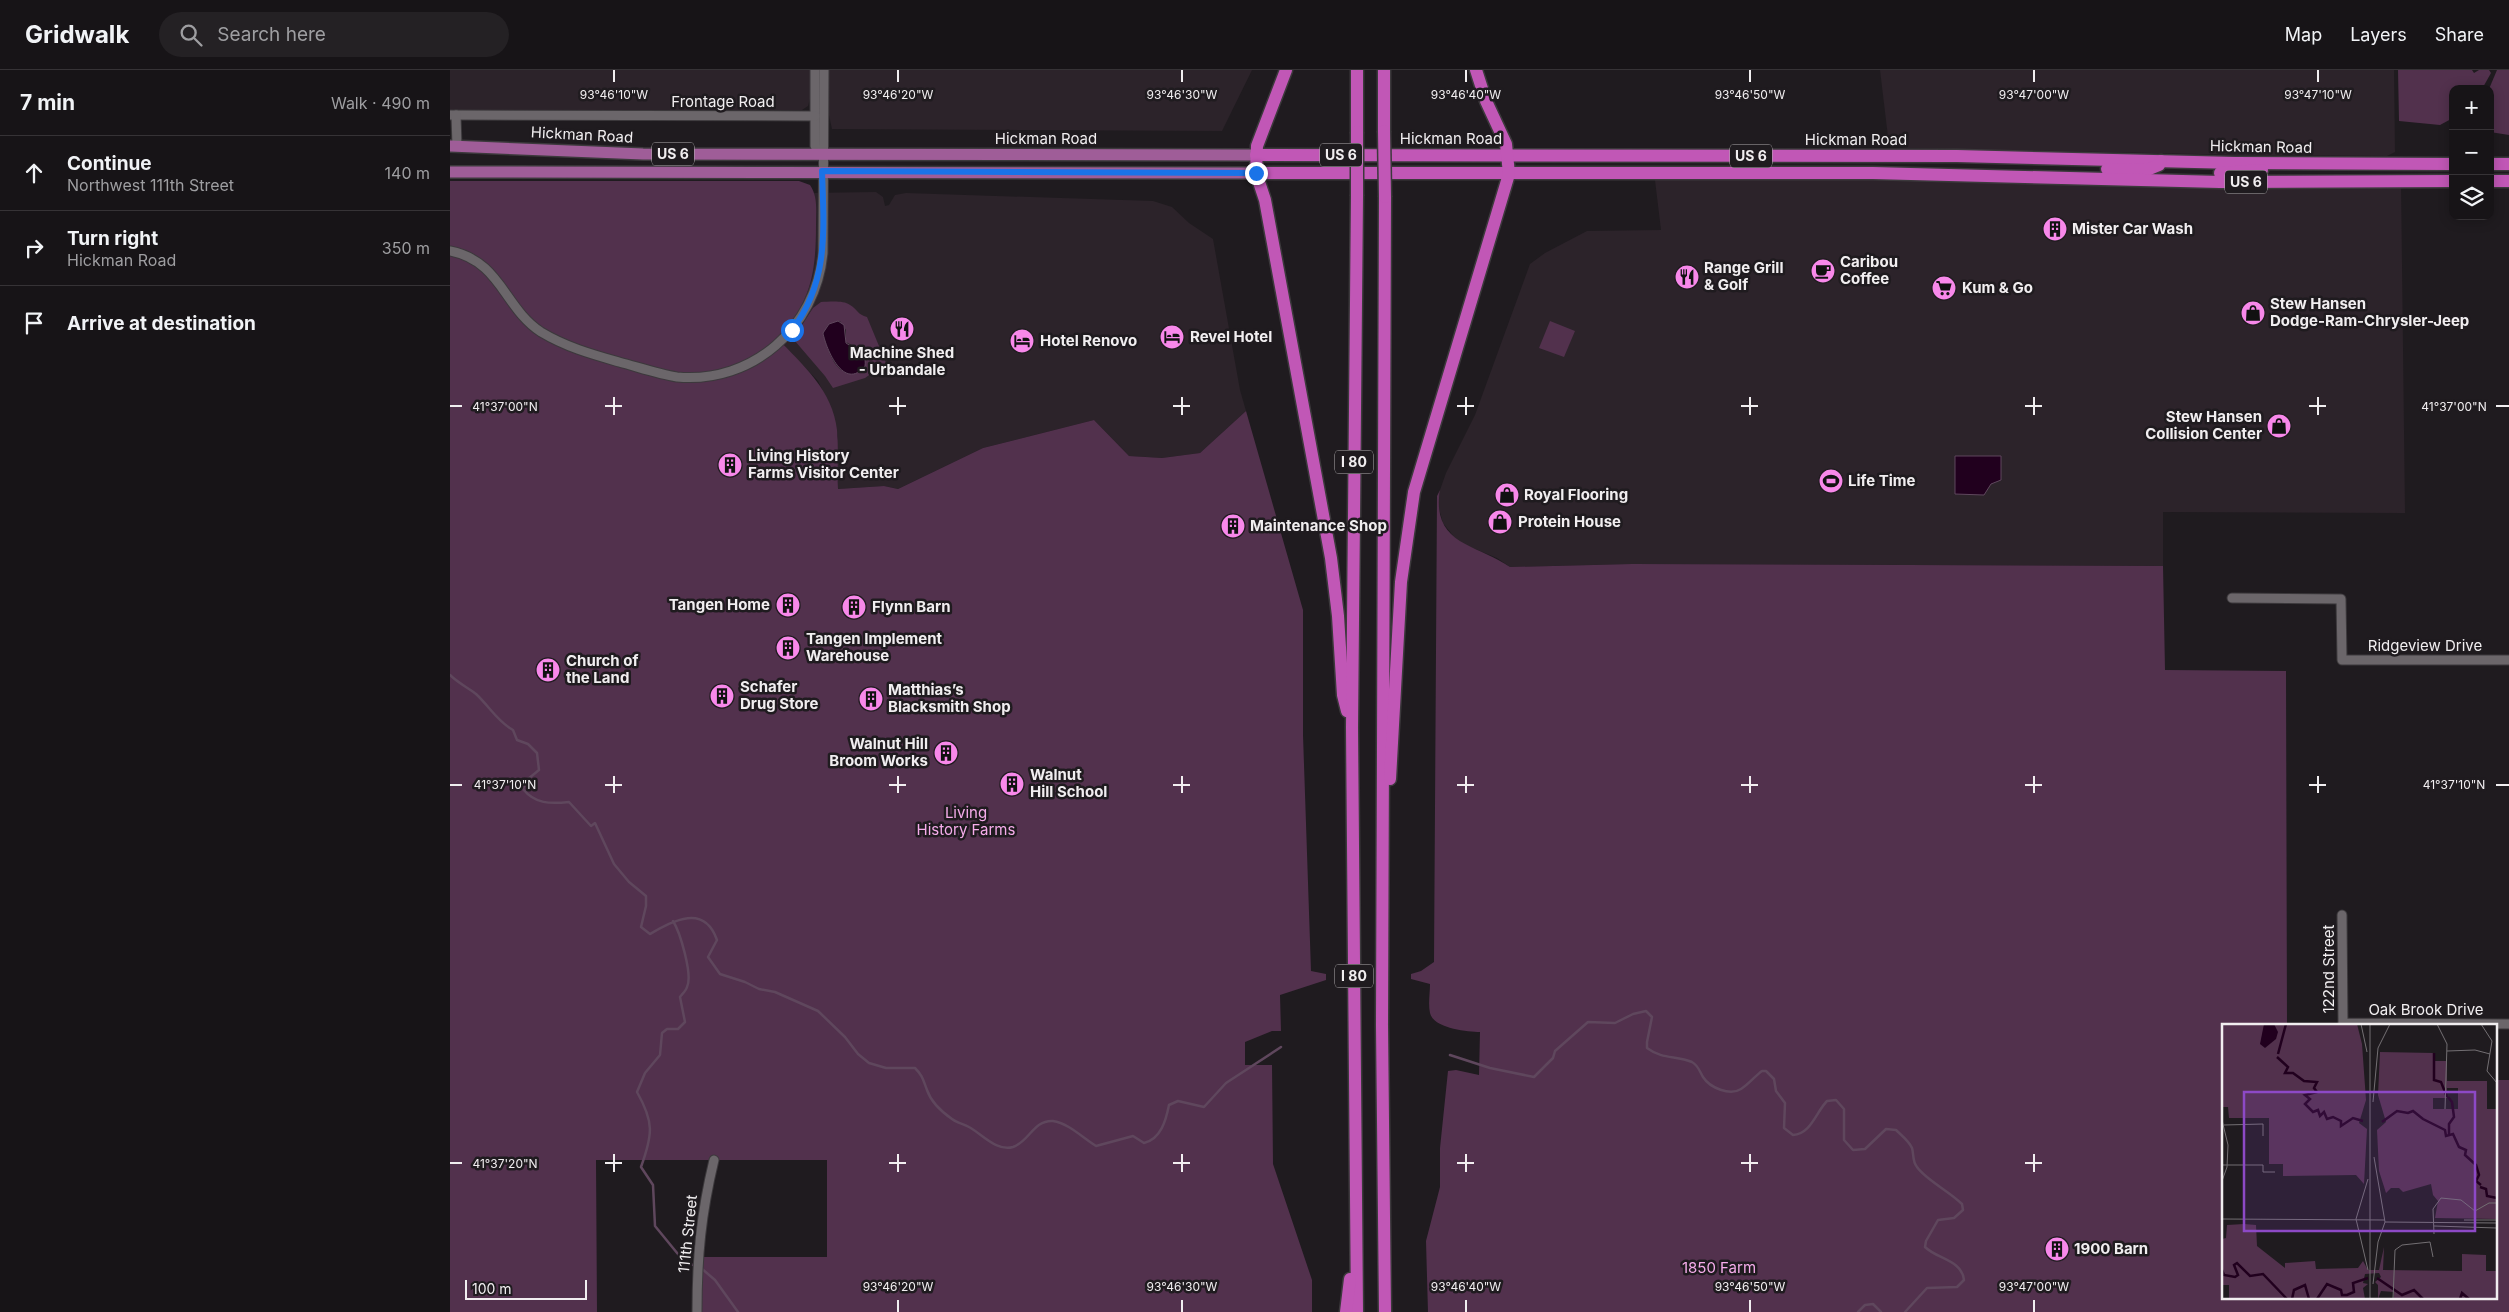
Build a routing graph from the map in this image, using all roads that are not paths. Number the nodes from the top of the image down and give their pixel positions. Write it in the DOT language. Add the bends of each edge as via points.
graph roads {
  1 [pos="815,70"];
  2 [pos="824,70"];
  3 [pos="1286,70"];
  4 [pos="1357,70"];
  5 [pos="1384,70"];
  6 [pos="1476,70"];
  7 [pos="453,115"];
  8 [pos="815,116"];
  9 [pos="453,146"];
  10 [pos="1256,155"];
  11 [pos="1508,155"];
  12 [pos="822,156"];
  13 [pos="2161,161"];
  14 [pos="2281,164"];
  15 [pos="2449,164"];
  16 [pos="2494,164"];
  17 [pos="2509,164"];
  18 [pos="822,171"];
  19 [pos="450,172"];
  20 [pos="1256,173"];
  21 [pos="1509,174"];
  22 [pos="2050,176"];
  23 [pos="2162,180"];
  24 [pos="2449,181"];
  25 [pos="2494,181"];
  26 [pos="2509,181"];
  27 [pos="450,251"];
  28 [pos="2232,598"];
  29 [pos="2509,660"];
  30 [pos="1352,728"];
  31 [pos="1382,868"];
  32 [pos="2342,915"];
  33 [pos="2343,1023"];
  34 [pos="2509,1024"];
  35 [pos="714,1160"];
  36 [pos="1356,1224"];
  37 [pos="697,1312"];
  38 [pos="1346,1312"];
  39 [pos="1357,1312"];
  40 [pos="1385,1312"];
  1 -- 8 [label="street"];
  2 -- 12 [label="street"];
  3 -- 10 [label="highway"];
  4 -- 30 [label="highway, I 80, bridge"];
  5 -- 31 [label="highway, I 80, bridge"];
  6 -- 11 [label="highway"];
  7 -- 8 [label="street, Frontage Road"];
  7 -- 9 [label="street"];
  8 -- 12 [label="street" via="815,146"];
  9 -- 12 [label="main road, Hickman Road / US 6" via="643,154"];
  10 -- 11 [label="highway, Hickman Road / US 6"];
  10 -- 12 [label="main road, Hickman Road / US 6"];
  10 -- 20 [label="highway"];
  11 -- 13 [label="highway, Hickman Road / US 6" via="1956,156"];
  11 -- 21 [label="highway"];
  12 -- 18 [label="street"];
  13 -- 14 [label="highway, Hickman Road / US 6"];
  13 -- 22 [label="highway" via="2147,170 2061,170"];
  14 -- 15 [label="highway, Hickman Road / US 6"];
  14 -- 23 [label="highway" via="2232,174 2174,172 2166,174"];
  16 -- 17 [label="highway"];
  18 -- 19 [label="main road, US 6"];
  18 -- 20 [label="main road, US 6"];
  18 -- 27 [label="street" via="822,258 808,306 786,338 772,349 749,364 718,375 671,375 564,345 532,324 482,264"];
  20 -- 21 [label="highway, US 6"];
  20 -- 30 [label="highway" via="1267,210 1331,558 1344,695"];
  21 -- 22 [label="highway, US 6" via="1654,172"];
  21 -- 31 [label="highway" via="1414,492 1401,582"];
  22 -- 23 [label="highway, US 6"];
  23 -- 24 [label="highway, US 6"];
  25 -- 26 [label="highway"];
  28 -- 29 [label="street, Ridgeview Drive" via="2341,599 2342,660"];
  30 -- 36 [label="highway, I 80"];
  31 -- 40 [label="highway, I 80"];
  32 -- 33 [label="street, 122nd Street"];
  33 -- 34 [label="street, Oak Brook Drive"];
  35 -- 37 [label="street, 111th Street" via="701,1218"];
  36 -- 38 [label="highway"];
  36 -- 39 [label="highway, I 80"];
}
